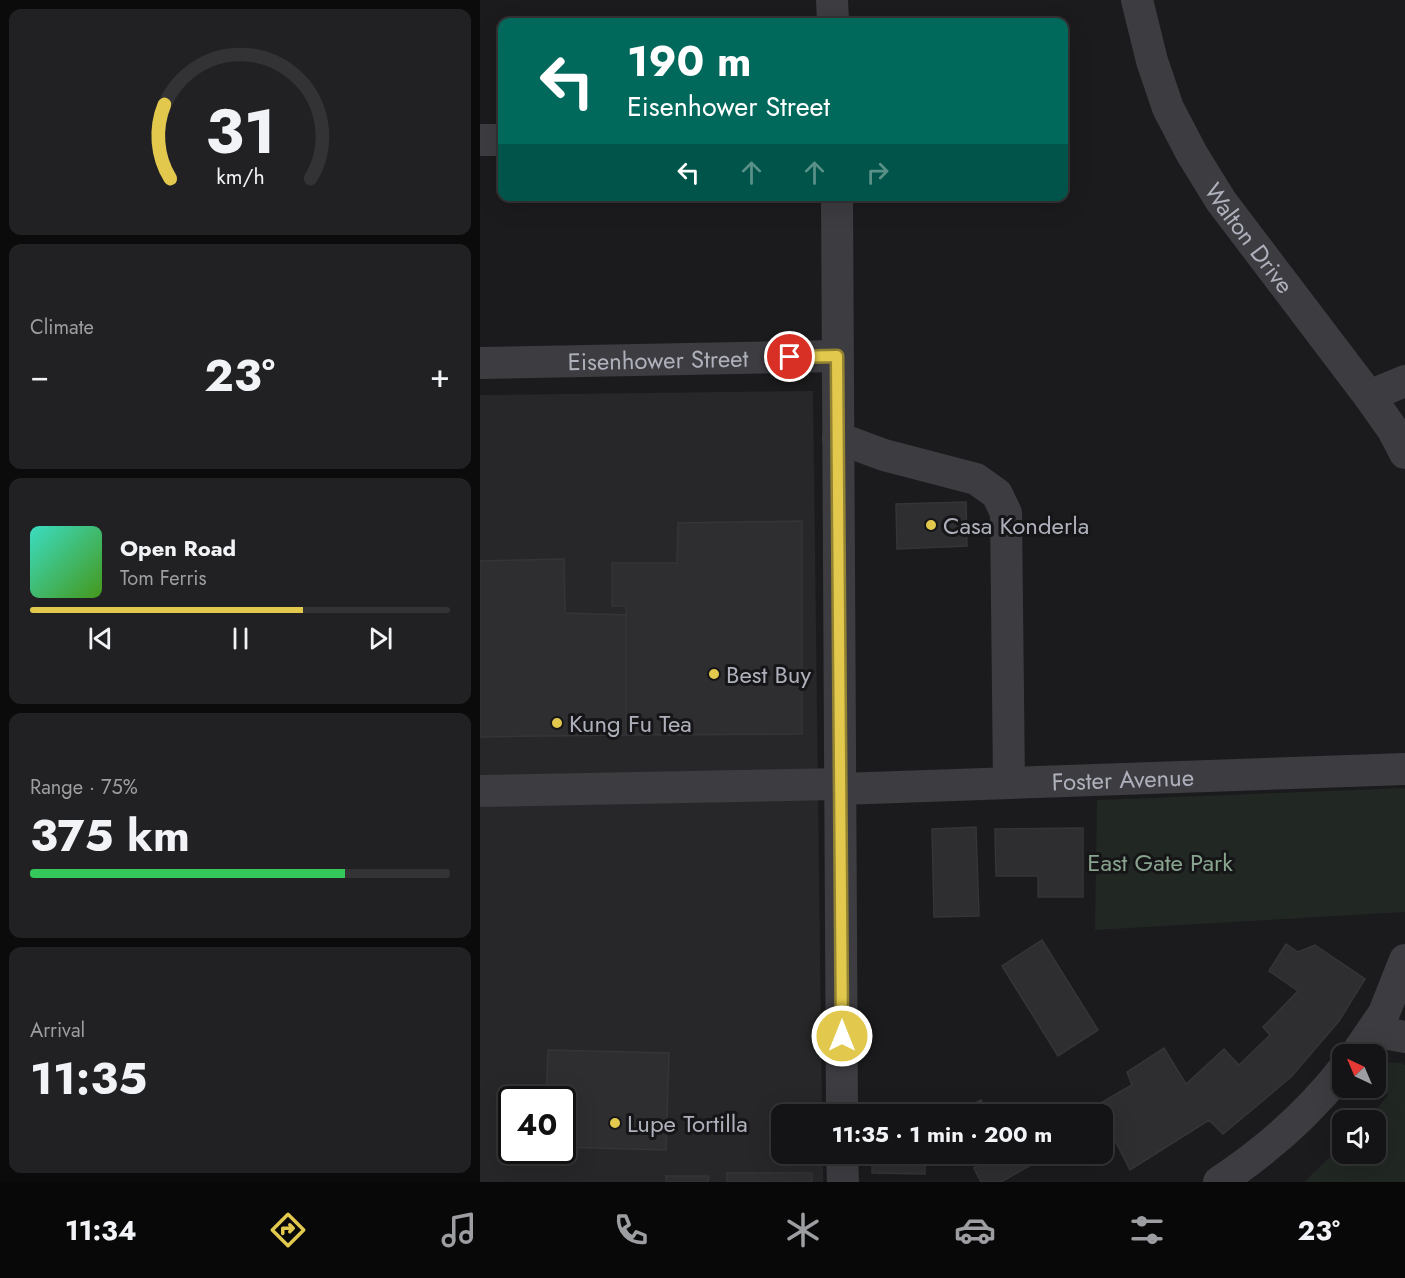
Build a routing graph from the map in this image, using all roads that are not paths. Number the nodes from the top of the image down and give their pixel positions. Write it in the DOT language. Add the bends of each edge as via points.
graph roads {
  1 [pos="832,0"];
  2 [pos="1137,0"];
  3 [pos="833,18"];
  4 [pos="480,140"];
  5 [pos="498,140"];
  6 [pos="837,201"];
  7 [pos="837,356"];
  8 [pos="480,363"];
  9 [pos="1405,381"];
  10 [pos="1370,396"];
  11 [pos="838,438"];
  12 [pos="1405,453"];
  13 [pos="1405,769"];
  14 [pos="1009,783"];
  15 [pos="841,787"];
  16 [pos="480,791"];
  17 [pos="1405,960"];
  18 [pos="1405,1037"];
  19 [pos="1364,1043"];
  20 [pos="1332,1083"];
  21 [pos="842,1104"];
  22 [pos="842,1164"];
  23 [pos="843,1182"];
  24 [pos="1219,1182"];
  1 -- 3 [label="street"];
  2 -- 10 [label="street, Walton Drive" via="1168,108 1192,154 1221,201"];
  4 -- 5 [label="street"];
  6 -- 7 [label="street"];
  7 -- 8 [label="street, Eisenhower Street"];
  7 -- 11 [label="street"];
  9 -- 10 [label="street"];
  10 -- 12 [label="street, Walton Drive"];
  11 -- 14 [label="street" via="884,455 976,479 997,494 1006,513"];
  11 -- 15 [label="street"];
  13 -- 14 [label="street, Foster Avenue"];
  14 -- 15 [label="street, Foster Avenue"];
  15 -- 16 [label="street, Foster Avenue"];
  15 -- 21 [label="street"];
  17 -- 19 [label="street" via="1392,996"];
  18 -- 19 [label="street"];
  20 -- 24 [label="street" via="1276,1140"];
  22 -- 23 [label="street"];
}
